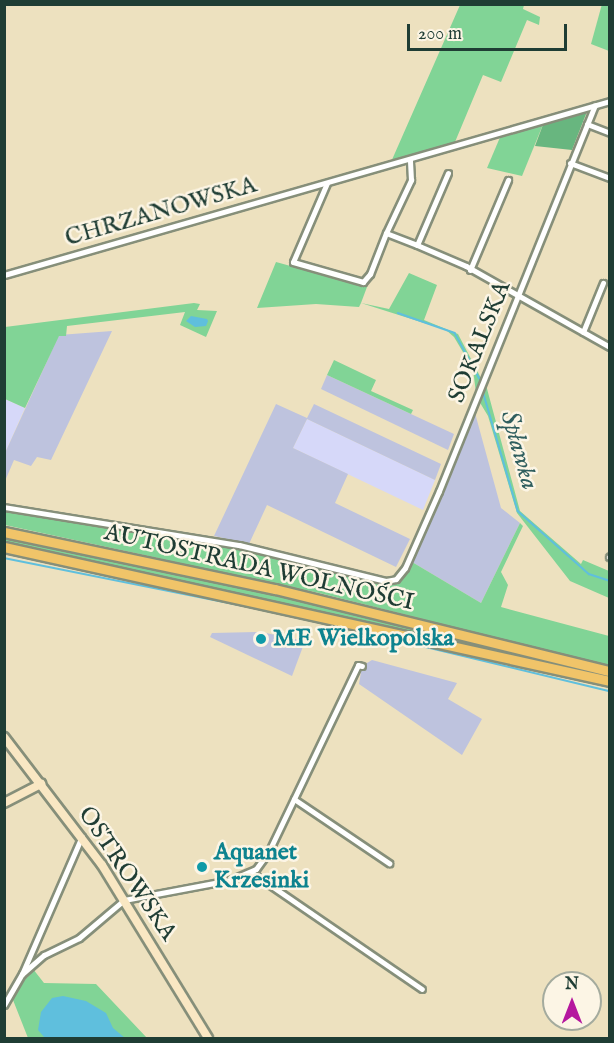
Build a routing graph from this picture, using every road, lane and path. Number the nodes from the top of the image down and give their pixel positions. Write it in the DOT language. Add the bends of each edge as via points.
graph roads {
  1 [pos="609,101"];
  2 [pos="595,105"];
  3 [pos="587,124"];
  4 [pos="609,133"];
  5 [pos="410,159"];
  6 [pos="570,163"];
  7 [pos="448,173"];
  8 [pos="609,178"];
  9 [pos="508,180"];
  10 [pos="327,183"];
  11 [pos="386,233"];
  12 [pos="417,245"];
  13 [pos="470,270"];
  14 [pos="4,275"];
  15 [pos="603,283"];
  16 [pos="518,295"];
  17 [pos="584,332"];
  18 [pos="609,346"];
  19 [pos="4,507"];
  20 [pos="4,532"];
  21 [pos="4,547"];
  22 [pos="4,554"];
  23 [pos="77,562"];
  24 [pos="362,666"];
  25 [pos="609,671"];
  26 [pos="609,681"];
  27 [pos="4,737"];
  28 [pos="41,784"];
  29 [pos="294,799"];
  30 [pos="4,803"];
  31 [pos="81,836"];
  32 [pos="388,863"];
  33 [pos="251,872"];
  34 [pos="124,900"];
  35 [pos="33,948"];
  36 [pos="44,955"];
  37 [pos="22,974"];
  38 [pos="422,989"];
  39 [pos="4,1005"];
  40 [pos="208,1038"];
  1 -- 2 [label="street, CHRZANOWSKA"];
  2 -- 3 [label="street, SOKALSKA"];
  2 -- 5 [label="street, CHRZANOWSKA"];
  3 -- 4 [label="street"];
  3 -- 6 [label="street, SOKALSKA"];
  5 -- 10 [label="street, CHRZANOWSKA"];
  5 -- 11 [label="street" via="411,180"];
  6 -- 8 [label="street"];
  6 -- 16 [label="street, SOKALSKA"];
  7 -- 12 [label="street"];
  9 -- 13 [label="street"];
  10 -- 11 [label="street" via="293,262 363,282"];
  10 -- 14 [label="street, CHRZANOWSKA"];
  11 -- 12 [label="street"];
  12 -- 13 [label="street"];
  13 -- 16 [label="street"];
  15 -- 17 [label="street"];
  16 -- 17 [label="street"];
  16 -- 19 [label="street, SOKALSKA" via="401,575 386,581 239,545"];
  17 -- 18 [label="street"];
  20 -- 25 [label="highway, AUTOSTRADA WOLNOŚCI" via="285,591"];
  21 -- 23 [label="highway, AUTOSTRADA WOLNOŚCI"];
  22 -- 23 [label="highway"];
  23 -- 26 [label="highway, AUTOSTRADA WOLNOŚCI"];
  24 -- 29 [label="street" via="358,665"];
  27 -- 28 [label="street, OSTROWSKA"];
  28 -- 30 [label="street"];
  28 -- 31 [label="street, OSTROWSKA"];
  29 -- 32 [label="street"];
  29 -- 33 [label="street" via="269,851"];
  31 -- 34 [label="street, OSTROWSKA"];
  31 -- 35 [label="street"];
  33 -- 34 [label="street" via="230,880"];
  33 -- 38 [label="street"];
  34 -- 36 [label="street" via="79,938"];
  34 -- 40 [label="street, OSTROWSKA"];
  35 -- 36 [label="street"];
  35 -- 37 [label="street"];
  36 -- 37 [label="street"];
  37 -- 39 [label="street"];
}
